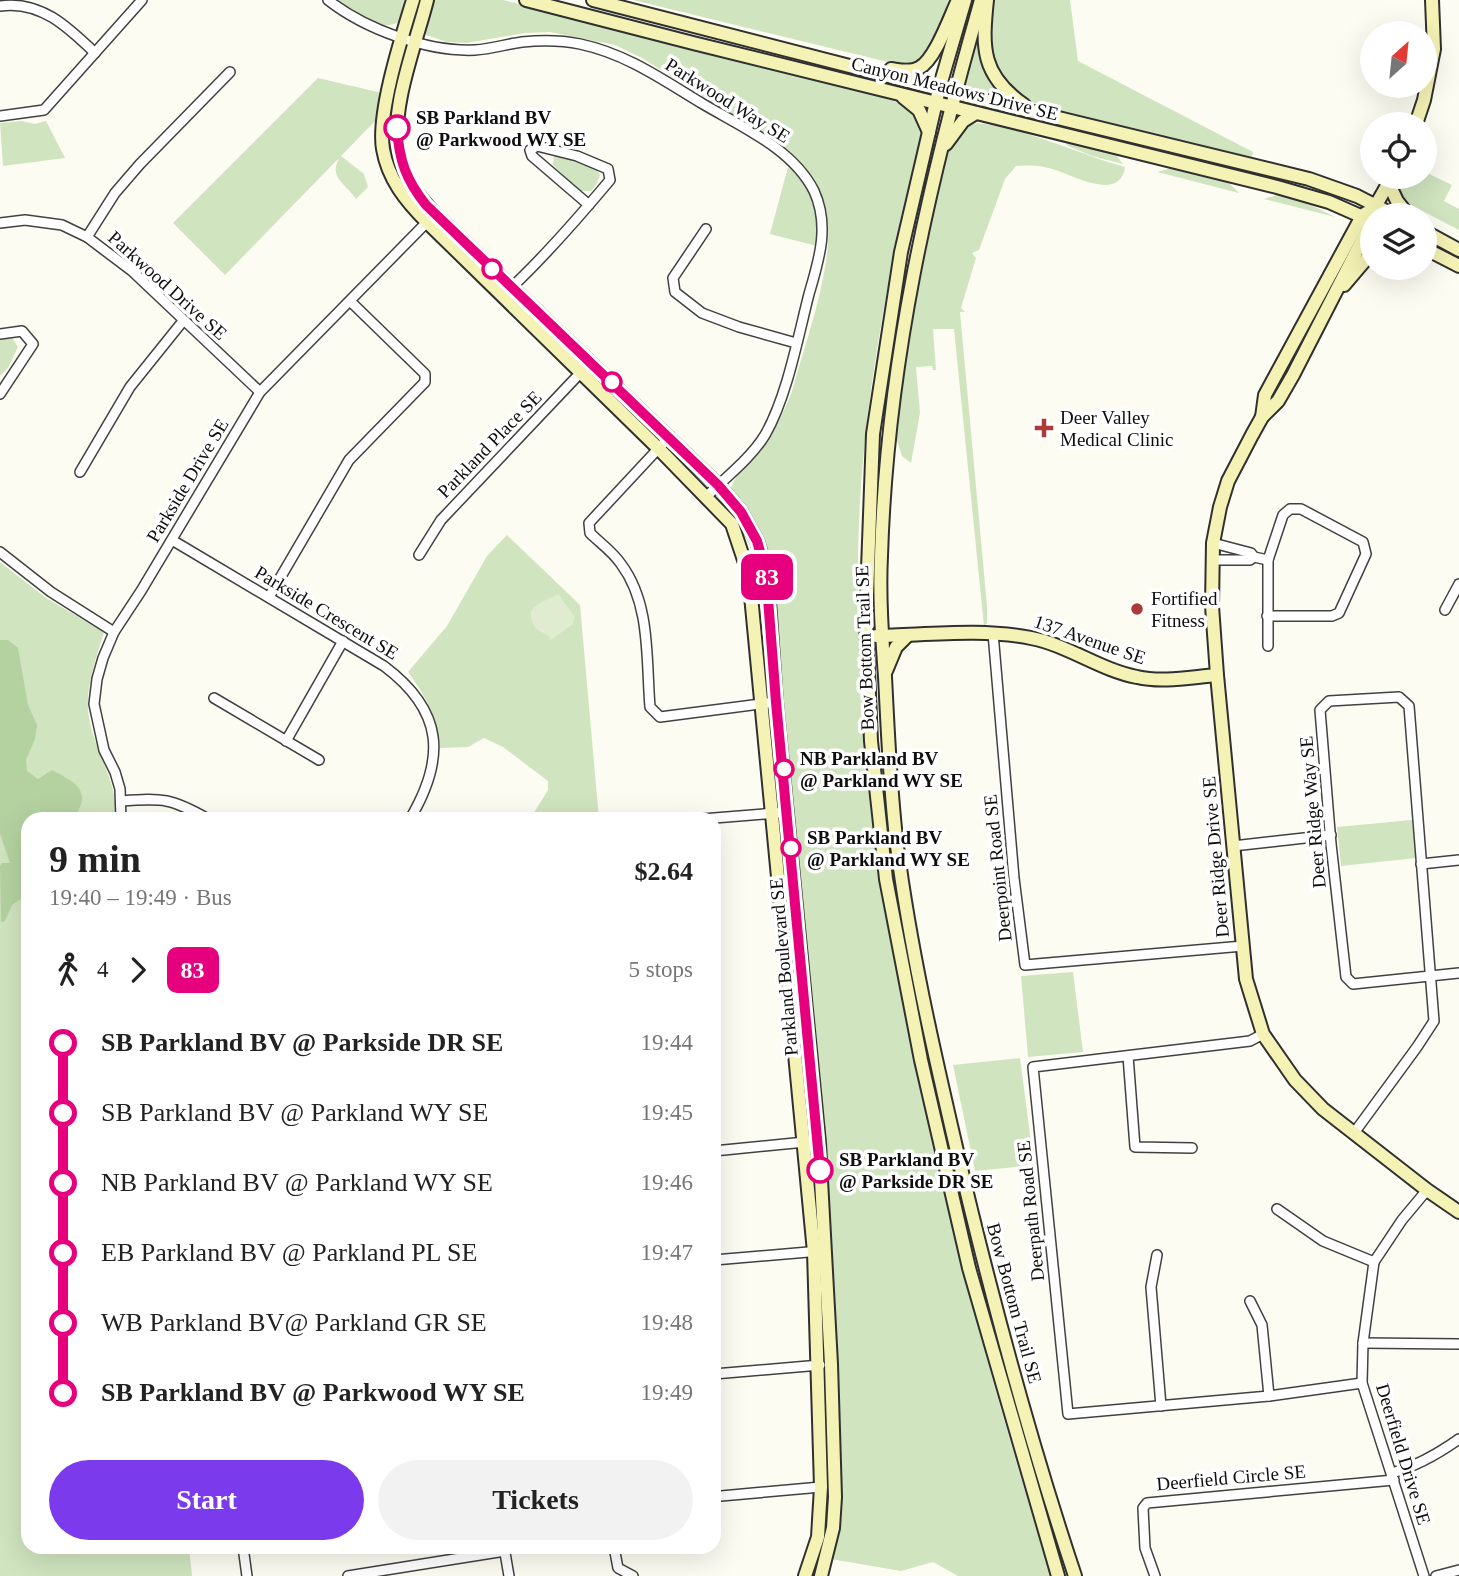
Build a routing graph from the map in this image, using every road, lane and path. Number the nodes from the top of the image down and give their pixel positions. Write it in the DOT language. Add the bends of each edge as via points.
graph roads {
  1 [pos="142,0"];
  2 [pos="328,0"];
  3 [pos="413,0"];
  4 [pos="427,0"];
  5 [pos="526,0"];
  6 [pos="593,0"];
  7 [pos="958,0"];
  8 [pos="965,0"];
  9 [pos="981,0"];
  10 [pos="987,0"];
  11 [pos="1432,0"];
  12 [pos="0,6"];
  13 [pos="401,37"];
  14 [pos="416,41"];
  15 [pos="95,53"];
  16 [pos="853,65"];
  17 [pos="230,72"];
  18 [pos="940,89"];
  19 [pos="955,92"];
  20 [pos="900,95"];
  21 [pos="936,103"];
  22 [pos="951,107"];
  23 [pos="1033,111"];
  24 [pos="1420,112"];
  25 [pos="976,113"];
  26 [pos="0,116"];
  27 [pos="929,133"];
  28 [pos="940,153"];
  29 [pos="405,172"];
  30 [pos="391,177"];
  31 [pos="1329,202"];
  32 [pos="1362,203"];
  33 [pos="589,205"];
  34 [pos="1360,212"];
  35 [pos="431,218"];
  36 [pos="0,223"];
  37 [pos="1360,228"];
  38 [pos="706,229"];
  39 [pos="87,237"];
  40 [pos="1351,237"];
  41 [pos="1437,238"];
  42 [pos="1360,239"];
  43 [pos="1459,250"];
  44 [pos="1437,255"];
  45 [pos="1459,266"];
  46 [pos="1360,268"];
  47 [pos="512,287"];
  48 [pos="1337,288"];
  49 [pos="350,301"];
  50 [pos="183,321"];
  51 [pos="0,334"];
  52 [pos="796,344"];
  53 [pos="591,363"];
  54 [pos="581,373"];
  55 [pos="1,391"];
  56 [pos="260,392"];
  57 [pos="1262,417"];
  58 [pos="670,436"];
  59 [pos="659,449"];
  60 [pos="80,472"];
  61 [pos="718,485"];
  62 [pos="707,496"];
  63 [pos="172,540"];
  64 [pos="1213,543"];
  65 [pos="0,552"];
  66 [pos="419,555"];
  67 [pos="1254,557"];
  68 [pos="1213,560"];
  69 [pos="1268,560"];
  70 [pos="1459,583"];
  71 [pos="269,597"];
  72 [pos="1445,610"];
  73 [pos="1267,616"];
  74 [pos="114,632"];
  75 [pos="993,633"];
  76 [pos="867,636"];
  77 [pos="881,636"];
  78 [pos="907,636"];
  79 [pos="343,641"];
  80 [pos="1268,646"];
  81 [pos="1217,675"];
  82 [pos="885,677"];
  83 [pos="214,698"];
  84 [pos="776,702"];
  85 [pos="762,703"];
  86 [pos="286,741"];
  87 [pos="319,760"];
  88 [pos="121,801"];
  89 [pos="121,812"];
  90 [pos="194,812"];
  91 [pos="414,812"];
  92 [pos="772,813"];
  93 [pos="788,813"];
  94 [pos="721,817"];
  95 [pos="1331,835"];
  96 [pos="1233,846"];
  97 [pos="1459,860"];
  98 [pos="1421,864"];
  99 [pos="1242,946"];
  100 [pos="1459,973"];
  101 [pos="1432,975"];
  102 [pos="1263,1034"];
  103 [pos="1128,1056"];
  104 [pos="1354,1133"];
  105 [pos="812,1143"];
  106 [pos="1192,1148"];
  107 [pos="721,1150"];
  108 [pos="1427,1190"];
  109 [pos="1277,1209"];
  110 [pos="1459,1212"];
  111 [pos="820,1251"];
  112 [pos="1157,1255"];
  113 [pos="721,1259"];
  114 [pos="1374,1262"];
  115 [pos="1250,1301"];
  116 [pos="1363,1343"];
  117 [pos="1459,1344"];
  118 [pos="825,1365"];
  119 [pos="721,1373"];
  120 [pos="1362,1383"];
  121 [pos="1269,1396"];
  122 [pos="1161,1406"];
  123 [pos="1459,1439"];
  124 [pos="1393,1477"];
  125 [pos="821,1487"];
  126 [pos="721,1496"];
  127 [pos="244,1554"];
  128 [pos="476,1554"];
  129 [pos="506,1554"];
  130 [pos="615,1554"];
  131 [pos="1459,1570"];
  132 [pos="247,1576"];
  133 [pos="348,1576"];
  134 [pos="509,1576"];
  135 [pos="634,1576"];
  136 [pos="804,1576"];
  137 [pos="821,1576"];
  138 [pos="1058,1576"];
  139 [pos="1075,1576"];
  140 [pos="1155,1576"];
  141 [pos="1424,1576"];
  142 [pos="1436,1576"];
  1 -- 15 [label="street"];
  2 -- 13 [label="street, Parkwood Way SE" via="346,14"];
  3 -- 13 [label="street, Parkland Boulevard SE"];
  4 -- 14 [label="street, Parkland Boulevard SE"];
  5 -- 20 [label="street, Canyon Meadows Drive SE"];
  6 -- 16 [label="street, Canyon Meadows Drive SE"];
  7 -- 16 [label="street" via="928,60 919,68 906,71"];
  8 -- 18 [label="street, Bow Bottom Trail SE"];
  9 -- 19 [label="street, Bow Bottom Trail SE"];
  10 -- 23 [label="street" via="987,65 1003,88"];
  11 -- 24 [label="street" via="1434,48"];
  12 -- 15 [label="street" via="13,4 54,18"];
  13 -- 14 [label="street, Parkwood Way SE"];
  13 -- 30 [label="street, Parkland Boulevard SE" via="382,124"];
  14 -- 29 [label="street, Parkland Boulevard SE" via="397,122"];
  14 -- 52 [label="street, Parkwood Way SE" via="476,50 552,40 603,50 663,78 780,152 802,171 814,192 822,226 821,251"];
  15 -- 26 [label="street" via="44,110"];
  16 -- 18 [label="street, Canyon Meadows Drive SE"];
  17 -- 39 [label="street" via="140,164"];
  18 -- 19 [label="street, Canyon Meadows Drive SE"];
  18 -- 21 [label="street, Bow Bottom Trail SE"];
  19 -- 22 [label="street, Bow Bottom Trail SE"];
  19 -- 23 [label="street, Canyon Meadows Drive SE"];
  20 -- 21 [label="street, Canyon Meadows Drive SE"];
  20 -- 27 [label="street" via="919,110"];
  21 -- 22 [label="street, Canyon Meadows Drive SE"];
  21 -- 27 [label="street, Bow Bottom Trail SE"];
  22 -- 25 [label="street, Canyon Meadows Drive SE"];
  22 -- 28 [label="street, Bow Bottom Trail SE"];
  23 -- 32 [label="street, Canyon Meadows Drive SE" via="1309,179 1357,196"];
  25 -- 28 [label="street" via="963,121"];
  25 -- 31 [label="street, Canyon Meadows Drive SE"];
  27 -- 76 [label="street, Bow Bottom Trail SE" via="901,252 873,433"];
  28 -- 77 [label="street, Bow Bottom Trail SE" via="911,282 895,382 881,555"];
  29 -- 30 [label="street"];
  29 -- 35 [label="street, Parkland Boulevard SE"];
  30 -- 35 [label="street, Parkland Boulevard SE" via="406,201"];
  31 -- 34 [label="street, Canyon Meadows Drive SE"];
  31 -- 40 [label="street" via="1346,218"];
  33 -- 33 [label="street" via="610,180 608,169 537,146 530,150"];
  33 -- 47 [label="street"];
  35 -- 47 [label="street, Parkland Boulevard SE"];
  35 -- 49 [label="street, Parkside Drive SE"];
  35 -- 54 [label="street, Parkland Boulevard SE"];
  36 -- 39 [label="street, Parkwood Drive SE" via="25,220 62,225"];
  37 -- 40 [label="street, Deer Ridge Drive SE"];
  38 -- 52 [label="street" via="673,278 675,292 702,313"];
  39 -- 50 [label="street, Parkwood Drive SE"];
  40 -- 57 [label="street, Deer Ridge Drive SE" via="1265,395"];
  41 -- 43 [label="street"];
  42 -- 48 [label="street, Deer Ridge Drive SE"];
  44 -- 45 [label="street"];
  46 -- 48 [label="street" via="1348,283"];
  47 -- 53 [label="street, Parkland Boulevard SE"];
  48 -- 57 [label="street, Deer Ridge Drive SE" via="1283,393"];
  49 -- 56 [label="street, Parkside Drive SE"];
  49 -- 71 [label="street" via="425,374 425,382 349,460"];
  50 -- 56 [label="street, Parkwood Drive SE"];
  50 -- 60 [label="street" via="130,387"];
  51 -- 55 [label="street" via="22,331 33,344"];
  52 -- 61 [label="street, Parkwood Way SE" via="764,437"];
  53 -- 54 [label="street, Parkland Place SE"];
  53 -- 58 [label="street, Parkland Boulevard SE"];
  54 -- 59 [label="street, Parkland Boulevard SE"];
  54 -- 66 [label="street, Parkland Place SE" via="441,520"];
  56 -- 63 [label="street, Parkside Drive SE"];
  57 -- 64 [label="street, Deer Ridge Drive SE" via="1228,481"];
  58 -- 59 [label="street"];
  58 -- 61 [label="street, Parkland Boulevard SE"];
  59 -- 62 [label="street, Parkland Boulevard SE"];
  59 -- 85 [label="street" via="589,523 590,533 621,563 638,591 650,707 660,717"];
  61 -- 62 [label="street, Parkwood Way SE"];
  61 -- 84 [label="street, Parkland Boulevard SE" via="757,541 766,573"];
  62 -- 85 [label="street, Parkland Boulevard SE" via="732,524 749,575"];
  63 -- 71 [label="street, Parkside Crescent SE"];
  63 -- 74 [label="street, Parkside Drive SE"];
  64 -- 67 [label="street"];
  64 -- 68 [label="street, Deer Ridge Drive SE"];
  65 -- 74 [label="street"];
  67 -- 68 [label="street"];
  67 -- 69 [label="street"];
  68 -- 81 [label="street, Deer Ridge Drive SE"];
  69 -- 73 [label="street"];
  69 -- 73 [label="street" via="1283,515 1290,509 1301,509 1363,542 1366,554 1339,613"];
  70 -- 72 [label="street"];
  71 -- 79 [label="street, Parkside Crescent SE"];
  73 -- 80 [label="street"];
  74 -- 88 [label="street, Parkside Drive SE" via="103,658 94,704"];
  75 -- 78 [label="street, 137 Avenue SE"];
  75 -- 81 [label="street, 137 Avenue SE" via="1036,639 1135,677 1162,680"];
  75 -- 99 [label="street, Deerpoint Road SE" via="1025,965"];
  76 -- 77 [label="street, 137 Avenue SE"];
  76 -- 138 [label="street, Bow Bottom Trail SE" via="871,741 886,879 922,1060 969,1268"];
  77 -- 78 [label="street, 137 Avenue SE"];
  77 -- 82 [label="street, Bow Bottom Trail SE"];
  78 -- 82 [label="street" via="891,656"];
  79 -- 86 [label="street"];
  79 -- 91 [label="street, Parkside Crescent SE" via="401,678 425,712 434,748 433,768"];
  81 -- 96 [label="street, Deer Ridge Drive SE"];
  82 -- 139 [label="street, Bow Bottom Trail SE" via="897,842 925,1005 987,1278"];
  83 -- 86 [label="street"];
  84 -- 85 [label="street"];
  84 -- 93 [label="street, Parkland Boulevard SE"];
  85 -- 92 [label="street, Parkland Boulevard SE"];
  86 -- 87 [label="street"];
  88 -- 89 [label="street, Parkside Drive SE"];
  88 -- 90 [label="street" via="159,798"];
  92 -- 93 [label="street"];
  92 -- 94 [label="street"];
  92 -- 105 [label="street, Parkland Boulevard SE"];
  93 -- 105 [label="street, Parkland Boulevard SE"];
  95 -- 96 [label="street"];
  95 -- 98 [label="street, Deer Ridge Way SE" via="1320,709 1329,701 1399,697 1409,706"];
  95 -- 101 [label="street, Deer Ridge Way SE" via="1346,977 1353,985"];
  96 -- 99 [label="street, Deer Ridge Drive SE"];
  97 -- 98 [label="street"];
  98 -- 101 [label="street, Deer Ridge Way SE"];
  99 -- 102 [label="street, Deer Ridge Drive SE" via="1246,979"];
  100 -- 101 [label="street"];
  101 -- 104 [label="street, Deer Ridge Way SE" via="1434,1020"];
  102 -- 103 [label="street, Deerpath Road SE" via="1250,1041"];
  102 -- 104 [label="street, Deer Ridge Drive SE" via="1295,1080"];
  103 -- 106 [label="street" via="1135,1147"];
  103 -- 122 [label="street, Deerpath Road SE" via="1033,1067 1068,1415"];
  104 -- 108 [label="street, Deer Ridge Drive SE"];
  105 -- 107 [label="street"];
  105 -- 111 [label="street, Parkland Boulevard SE"];
  108 -- 110 [label="street, Deer Ridge Drive SE"];
  108 -- 114 [label="street, Deerfield Drive SE"];
  109 -- 114 [label="street" via="1323,1241"];
  111 -- 113 [label="street"];
  111 -- 118 [label="street, Parkland Boulevard SE"];
  112 -- 122 [label="street" via="1151,1287"];
  114 -- 116 [label="street, Deerfield Drive SE"];
  115 -- 121 [label="street" via="1262,1325"];
  116 -- 117 [label="street"];
  116 -- 120 [label="street, Deerfield Drive SE"];
  118 -- 119 [label="street"];
  118 -- 125 [label="street, Parkland Boulevard SE"];
  118 -- 137 [label="street, Parkland Boulevard SE" via="835,1497 834,1528"];
  120 -- 121 [label="street, Deerpath Road SE"];
  120 -- 124 [label="street, Deerfield Drive SE"];
  121 -- 122 [label="street, Deerpath Road SE"];
  123 -- 124 [label="street"];
  124 -- 140 [label="street, Deerfield Circle SE" via="1147,1503 1143,1508 1145,1548"];
  124 -- 141 [label="street, Deerfield Drive SE"];
  125 -- 126 [label="street"];
  125 -- 136 [label="street, Parkland Boulevard SE" via="818,1537"];
  127 -- 132 [label="street"];
  128 -- 133 [label="street"];
  129 -- 134 [label="street"];
  130 -- 135 [label="street" via="618,1568"];
  131 -- 142 [label="street"];
}
